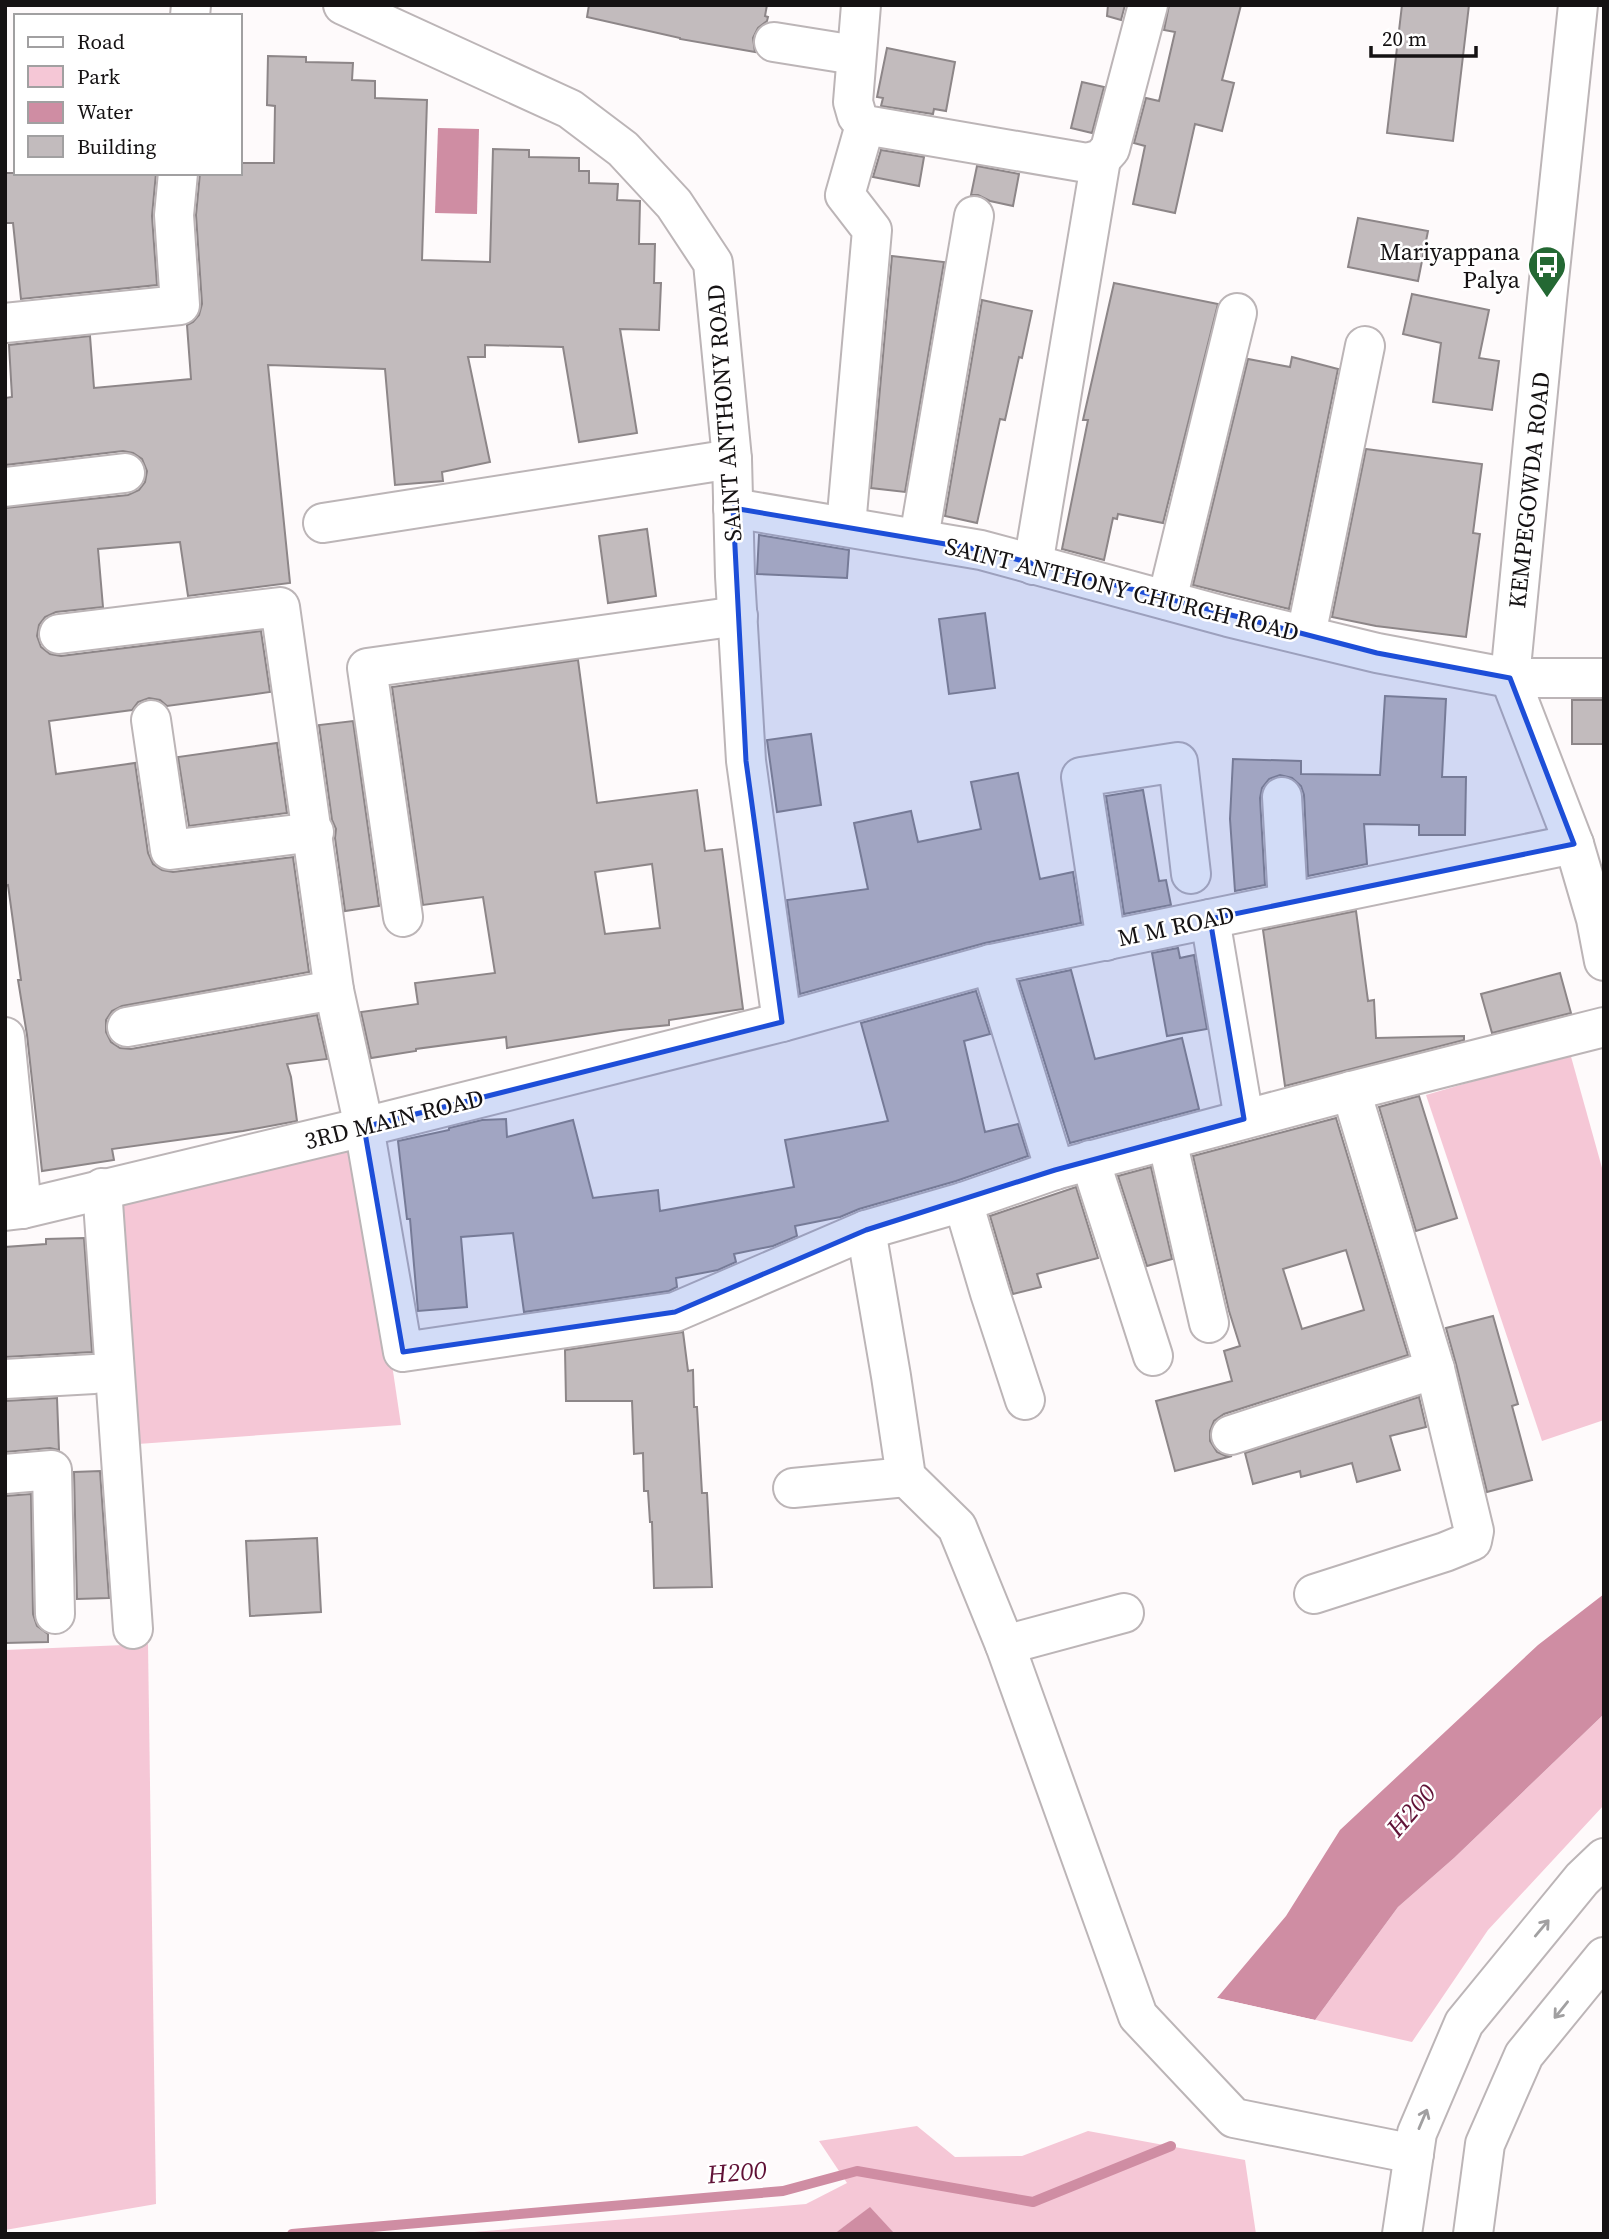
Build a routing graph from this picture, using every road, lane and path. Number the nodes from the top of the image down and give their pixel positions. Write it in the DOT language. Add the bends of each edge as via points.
graph roads {
  1 [pos="343,5"];
  2 [pos="861,5"];
  3 [pos="1148,5"];
  4 [pos="1578,5"];
  5 [pos="411,19"];
  6 [pos="774,42"];
  7 [pos="855,55"];
  8 [pos="864,125"];
  9 [pos="1101,159"];
  10 [pos="178,175"];
  11 [pos="974,216"];
  12 [pos="1237,313"];
  13 [pos="5,323"];
  14 [pos="1365,346"];
  15 [pos="732,459"];
  16 [pos="125,473"];
  17 [pos="5,486"];
  18 [pos="733,508"];
  19 [pos="323,523"];
  20 [pos="846,526"];
  21 [pos="919,538"];
  22 [pos="1033,565"];
  23 [pos="1167,600"];
  24 [pos="738,616"];
  25 [pos="59,634"];
  26 [pos="1306,635"];
  27 [pos="1510,678"];
  28 [pos="1604,678"];
  29 [pos="151,720"];
  30 [pos="1282,797"];
  31 [pos="314,832"];
  32 [pos="1574,844"];
  33 [pos="1191,874"];
  34 [pos="1287,903"];
  35 [pos="403,917"];
  36 [pos="1600,918"];
  37 [pos="1210,919"];
  38 [pos="1106,941"];
  39 [pos="1604,961"];
  40 [pos="991,964"];
  41 [pos="334,990"];
  42 [pos="782,1022"];
  43 [pos="127,1027"];
  44 [pos="1604,1027"];
  45 [pos="5,1037"];
  46 [pos="1351,1091"];
  47 [pos="1244,1119"];
  48 [pos="365,1127"];
  49 [pos="1167,1140"];
  50 [pos="1073,1165"];
  51 [pos="102,1188"];
  52 [pos="963,1202"];
  53 [pos="13,1210"];
  54 [pos="866,1230"];
  55 [pos="1209,1322"];
  56 [pos="1153,1356"];
  57 [pos="1435,1369"];
  58 [pos="94,1374"];
  59 [pos="5,1379"];
  60 [pos="1025,1400"];
  61 [pos="1231,1435"];
  62 [pos="5,1474"];
  63 [pos="906,1477"];
  64 [pos="793,1488"];
  65 [pos="1314,1594"];
  66 [pos="55,1614"];
  67 [pos="1124,1614"];
  68 [pos="133,1629"];
  69 [pos="1005,1645"];
  70 [pos="1604,1858"];
  71 [pos="1604,1957"];
  72 [pos="1414,2154"];
  73 [pos="1402,2234"];
  74 [pos="1474,2234"];
  1 -- 5 [label="street, SAINT ANTHONY ROAD"];
  2 -- 7 [label="street"];
  3 -- 9 [label="street" via="1110,149"];
  4 -- 27 [label="street, KEMPEGOWDA ROAD"];
  5 -- 15 [label="street, SAINT ANTHONY ROAD" via="570,109 623,149 674,204 713,263"];
  6 -- 7 [label="street"];
  7 -- 8 [label="street" via="853,102"];
  8 -- 9 [label="street" via="1087,163"];
  8 -- 20 [label="street" via="845,195 872,230"];
  9 -- 22 [label="street"];
  10 -- 13 [label="street" via="174,215 180,305"];
  11 -- 21 [label="street"];
  12 -- 23 [label="street"];
  14 -- 26 [label="street"];
  15 -- 18 [label="street, SAINT ANTHONY ROAD"];
  15 -- 19 [label="street"];
  16 -- 17 [label="street"];
  18 -- 20 [label="street, SAINT ANTHONY CHURCH ROAD"];
  18 -- 24 [label="street, SAINT ANTHONY ROAD"];
  20 -- 21 [label="street, SAINT ANTHONY CHURCH ROAD"];
  21 -- 22 [label="street, SAINT ANTHONY CHURCH ROAD"];
  22 -- 23 [label="street, SAINT ANTHONY CHURCH ROAD"];
  23 -- 26 [label="street, SAINT ANTHONY CHURCH ROAD"];
  24 -- 35 [label="street" via="367,668"];
  24 -- 42 [label="street, SAINT ANTHONY ROAD" via="746,761"];
  25 -- 31 [label="street" via="281,607"];
  26 -- 27 [label="street, SAINT ANTHONY CHURCH ROAD"];
  27 -- 28 [label="street, SAINT ANTHONY CHURCH ROAD"];
  27 -- 32 [label="street, KEMPEGOWDA ROAD"];
  29 -- 31 [label="street" via="170,850"];
  30 -- 34 [label="street"];
  31 -- 41 [label="street"];
  32 -- 34 [label="street, M M ROAD"];
  32 -- 36 [label="street, KEMPEGOWDA ROAD"];
  33 -- 38 [label="street" via="1178,762 1081,777"];
  34 -- 37 [label="street, M M ROAD"];
  36 -- 39 [label="street, KEMPEGOWDA ROAD"];
  37 -- 38 [label="street, M M ROAD"];
  37 -- 47 [label="street"];
  38 -- 40 [label="street, M M ROAD"];
  40 -- 42 [label="street, M M ROAD"];
  40 -- 50 [label="street"];
  41 -- 43 [label="street"];
  41 -- 48 [label="street"];
  42 -- 48 [label="street, 3RD MAIN ROAD"];
  44 -- 46 [label="street"];
  45 -- 53 [label="street"];
  46 -- 47 [label="street"];
  46 -- 57 [label="street"];
  47 -- 49 [label="street"];
  48 -- 51 [label="street, 3RD MAIN ROAD"];
  48 -- 54 [label="street" via="403,1352 675,1312"];
  49 -- 50 [label="street"];
  49 -- 55 [label="street"];
  50 -- 52 [label="street"];
  50 -- 56 [label="street"];
  51 -- 53 [label="street, 3RD MAIN ROAD"];
  51 -- 68 [label="street"];
  52 -- 54 [label="street"];
  52 -- 60 [label="street"];
  54 -- 63 [label="street"];
  57 -- 61 [label="street"];
  57 -- 65 [label="street" via="1474,1531 1472,1541"];
  58 -- 59 [label="street"];
  62 -- 66 [label="street" via="52,1470"];
  63 -- 64 [label="street"];
  63 -- 69 [label="street" via="957,1527"];
  67 -- 69 [label="street"];
  69 -- 72 [label="street" via="1138,2016 1234,2118"];
  72 -- 70 [label="street, one-way" via="1417,2133 1464,2023"];
  71 -- 74 [label="street, one-way" via="1524,2055 1485,2144"];
  72 -- 73 [label="street"];
}
